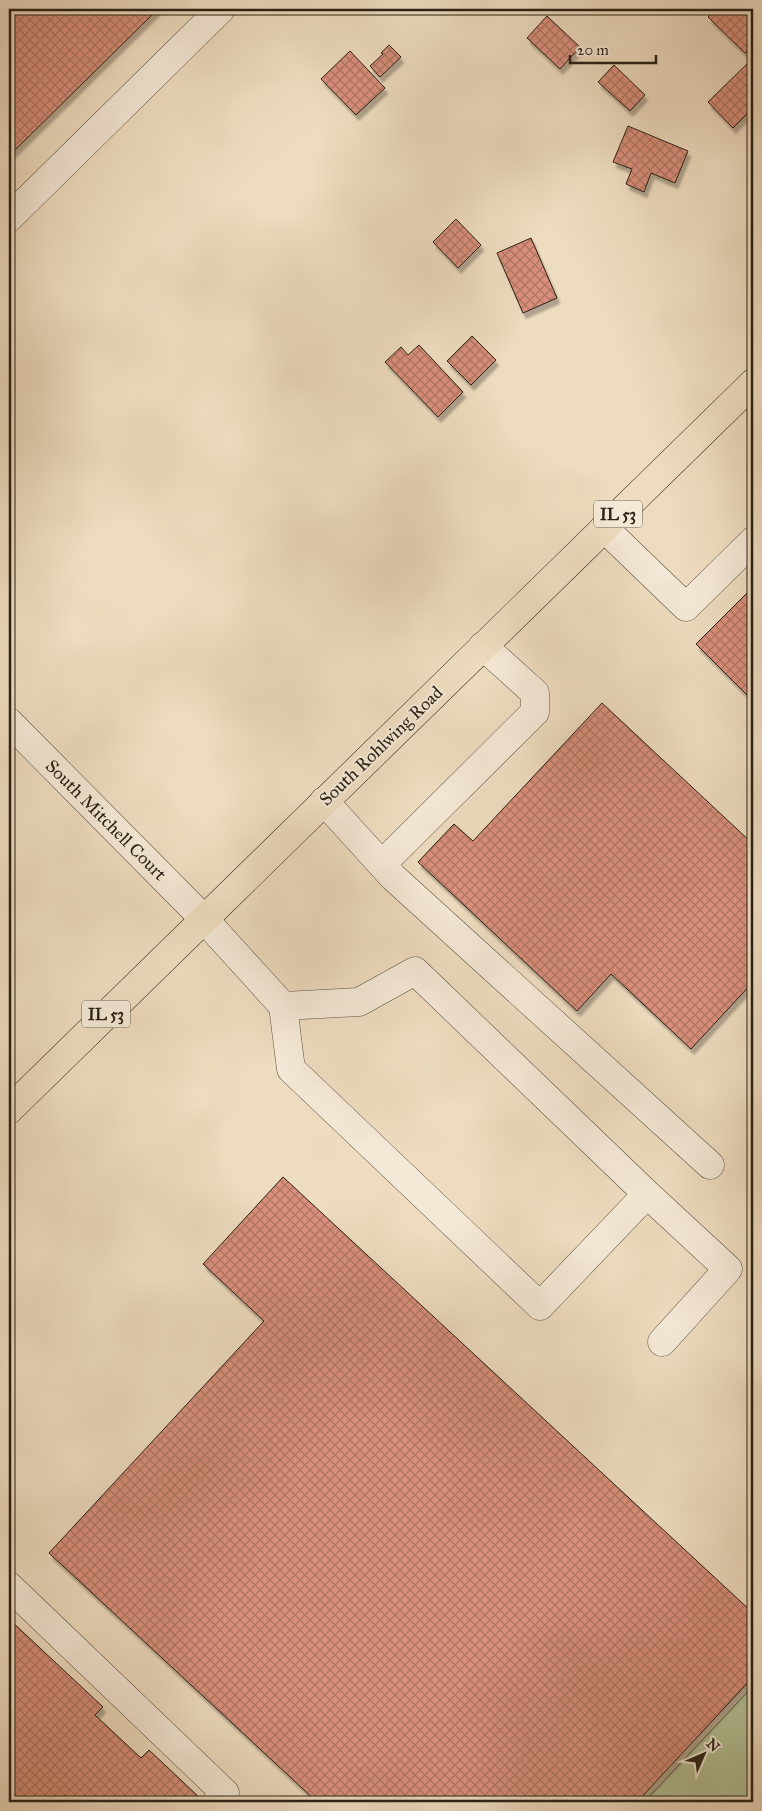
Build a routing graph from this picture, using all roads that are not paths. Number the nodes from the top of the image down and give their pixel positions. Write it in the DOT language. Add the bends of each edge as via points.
graph roads {
  1 [pos="221,9"];
  2 [pos="9,218"];
  3 [pos="753,383"];
  4 [pos="604,528"];
  5 [pos="753,541"];
  6 [pos="483,646"];
  7 [pos="9,722"];
  8 [pos="324,801"];
  9 [pos="382,864"];
  10 [pos="204,919"];
  11 [pos="283,1006"];
  12 [pos="9,1110"];
  13 [pos="710,1165"];
  14 [pos="647,1194"];
  15 [pos="662,1342"];
  16 [pos="9,1586"];
  17 [pos="217,1802"];
  1 -- 2 [label="street"];
  3 -- 4 [label="main road, South Rohlwing Road / IL 53"];
  4 -- 5 [label="street" via="686,608"];
  4 -- 6 [label="main road, South Rohlwing Road / IL 53"];
  6 -- 8 [label="main road, South Rohlwing Road / IL 53"];
  6 -- 9 [label="street" via="535,693 535,712"];
  7 -- 10 [label="street, South Mitchell Court"];
  8 -- 9 [label="street"];
  8 -- 10 [label="main road, South Rohlwing Road / IL 53"];
  9 -- 13 [label="street"];
  10 -- 11 [label="street, South Mitchell Court"];
  10 -- 12 [label="main road, South Rohlwing Road / IL 53"];
  11 -- 14 [label="street" via="360,1002 415,971"];
  11 -- 14 [label="street" via="291,1069 540,1306"];
  14 -- 15 [label="street" via="728,1269"];
  16 -- 17 [label="street" via="225,1793"];
}
